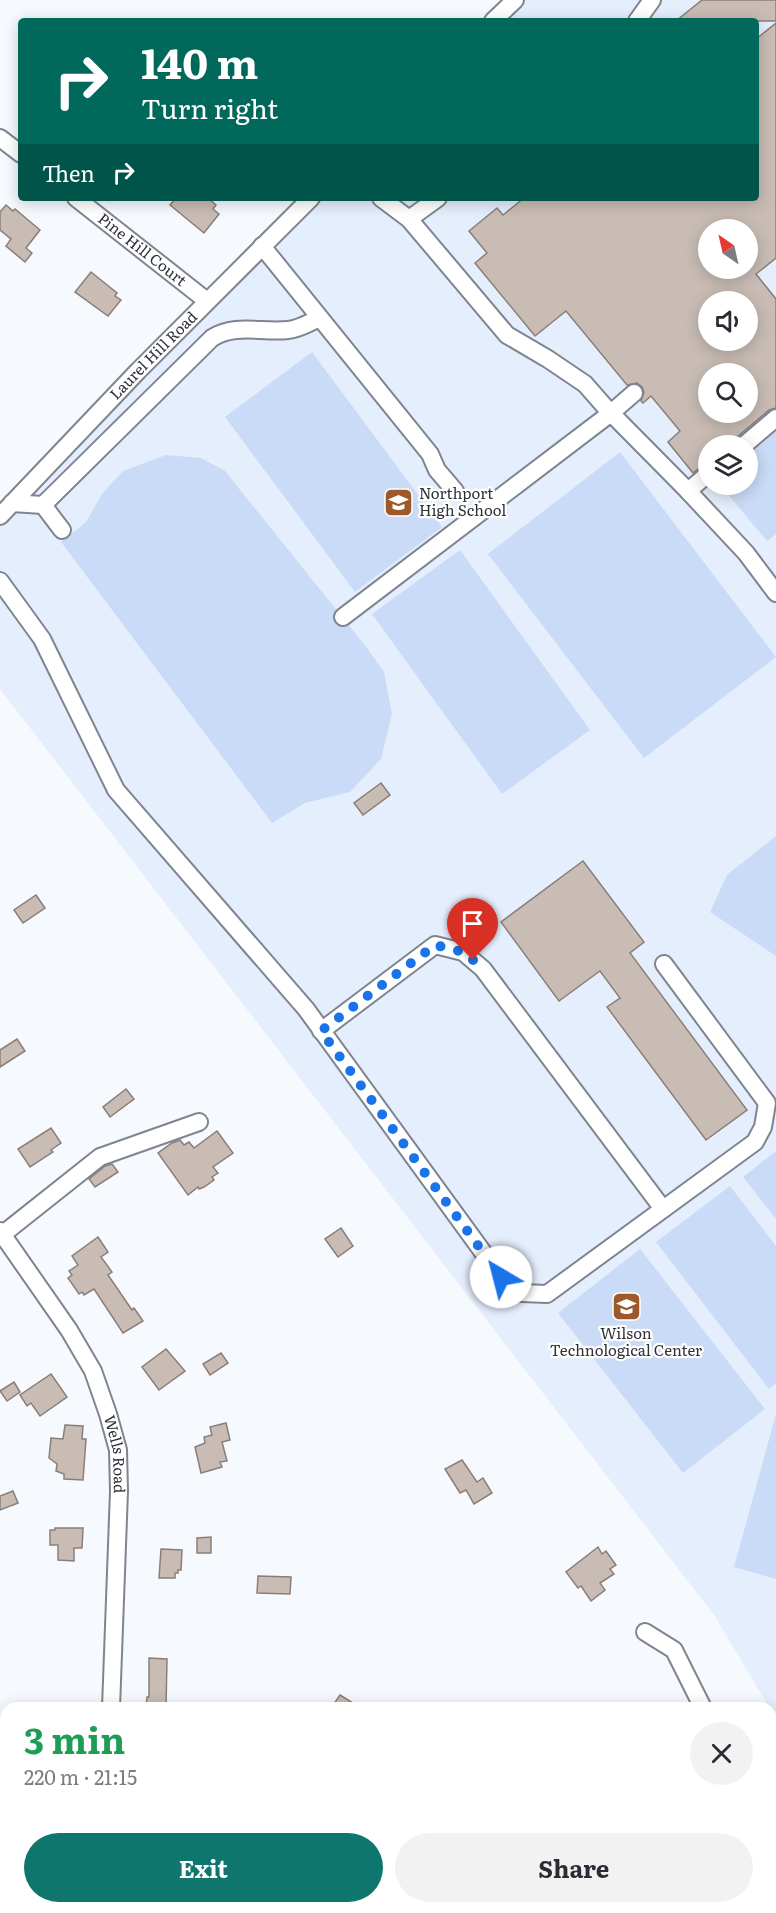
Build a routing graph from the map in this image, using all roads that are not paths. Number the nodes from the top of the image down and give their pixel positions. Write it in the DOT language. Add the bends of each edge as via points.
graph roads {
  1 [pos="515,0"];
  2 [pos="652,0"];
  3 [pos="496,18"];
  4 [pos="639,18"];
  5 [pos="0,138"];
  6 [pos="18,152"];
  7 [pos="80,201"];
  8 [pos="308,201"];
  9 [pos="385,201"];
  10 [pos="434,201"];
  11 [pos="410,219"];
  12 [pos="262,246"];
  13 [pos="207,301"];
  14 [pos="319,318"];
  15 [pos="634,393"];
  16 [pos="611,413"];
  17 [pos="776,418"];
  18 [pos="756,435"];
  19 [pos="698,482"];
  20 [pos="455,491"];
  21 [pos="688,491"];
  22 [pos="12,503"];
  23 [pos="43,505"];
  24 [pos="0,516"];
  25 [pos="62,530"];
  26 [pos="0,581"];
  27 [pos="776,593"];
  28 [pos="342,617"];
  29 [pos="664,964"];
  30 [pos="321,1031"];
  31 [pos="199,1122"];
  32 [pos="663,1209"];
  33 [pos="1,1232"];
  34 [pos="645,1632"];
  35 [pos="111,1702"];
  36 [pos="700,1702"];
  1 -- 3 [label="street"];
  2 -- 4 [label="street"];
  5 -- 6 [label="street"];
  7 -- 13 [label="street, Pine Hill Court"];
  8 -- 12 [label="street, Laurel Hill Road"];
  9 -- 11 [label="street"];
  10 -- 11 [label="street"];
  11 -- 16 [label="street" via="507,335 585,384"];
  12 -- 13 [label="street, Laurel Hill Road"];
  12 -- 14 [label="street"];
  13 -- 22 [label="street, Laurel Hill Road"];
  14 -- 20 [label="street" via="430,454 437,470"];
  14 -- 23 [label="street" via="288,330 237,330 212,338"];
  15 -- 16 [label="street"];
  16 -- 21 [label="street"];
  16 -- 28 [label="street"];
  17 -- 18 [label="street"];
  19 -- 21 [label="street"];
  21 -- 27 [label="street" via="746,553"];
  22 -- 23 [label="street"];
  22 -- 24 [label="street, Laurel Hill Road"];
  23 -- 25 [label="street"];
  26 -- 30 [label="street" via="42,639 116,790"];
  29 -- 32 [label="street" via="766,1103 763,1127 754,1142"];
  30 -- 32 [label="street" via="435,945 463,952 483,969"];
  30 -- 32 [label="street" via="501,1277 522,1293 547,1294"];
  31 -- 33 [label="street" via="100,1157"];
  33 -- 35 [label="street, Wells Road" via="93,1371 118,1450"];
  34 -- 36 [label="street" via="674,1650"];
}
